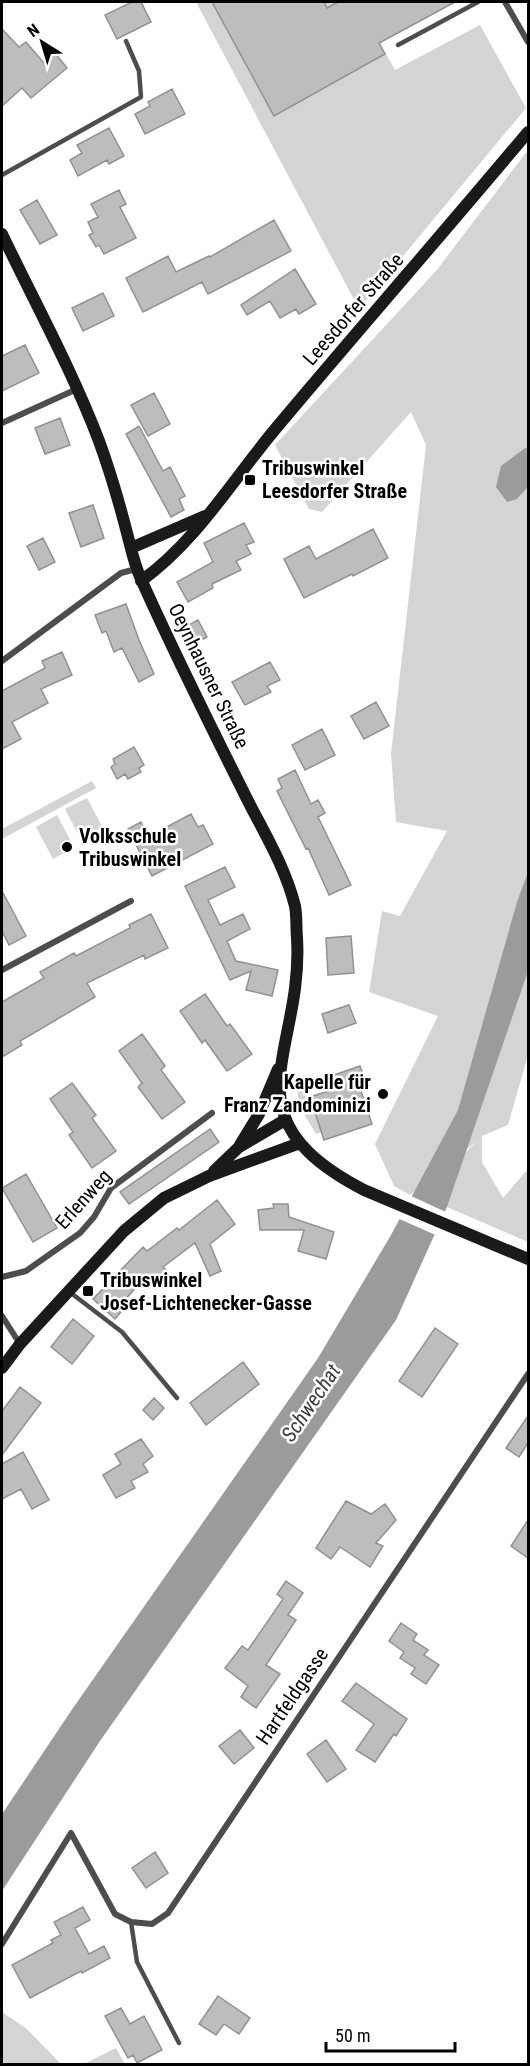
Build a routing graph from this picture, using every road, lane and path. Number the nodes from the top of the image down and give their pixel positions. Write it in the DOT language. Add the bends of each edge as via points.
graph roads {
  1 [pos="478,2"];
  2 [pos="505,2"];
  3 [pos="126,41"];
  4 [pos="528,42"];
  5 [pos="398,45"];
  6 [pos="528,132"];
  7 [pos="2,175"];
  8 [pos="2,234"];
  9 [pos="77,388"];
  10 [pos="2,423"];
  11 [pos="209,514"];
  12 [pos="131,548"];
  13 [pos="139,575"];
  14 [pos="2,661"];
  15 [pos="131,901"];
  16 [pos="2,970"];
  17 [pos="281,1063"];
  18 [pos="212,1113"];
  19 [pos="285,1120"];
  20 [pos="300,1143"];
  21 [pos="239,1147"];
  22 [pos="209,1176"];
  23 [pos="528,1259"];
  24 [pos="2,1276"];
  25 [pos="69,1292"];
  26 [pos="2,1316"];
  27 [pos="20,1344"];
  28 [pos="2,1368"];
  29 [pos="528,1374"];
  30 [pos="177,1398"];
  31 [pos="131,1922"];
  32 [pos="2,1944"];
  33 [pos="179,2043"];
  1 -- 5 [label="lane"];
  2 -- 4 [label="street"];
  3 -- 7 [label="lane" via="139,71 141,97"];
  6 -- 11 [label="street, Leesdorfer Straße" via="275,429"];
  8 -- 9 [label="street, Oeynhausner Straße"];
  9 -- 10 [label="street"];
  9 -- 12 [label="street, Oeynhausner Straße" via="100,443"];
  11 -- 12 [label="street, Leesdorfer Straße"];
  11 -- 13 [label="street, Leesdorfer Straße" via="160,567"];
  12 -- 13 [label="street, Oeynhausner Straße"];
  13 -- 14 [label="street" via="121,573"];
  13 -- 17 [label="street, Oeynhausner Straße" via="278,857 295,907 298,963"];
  15 -- 16 [label="street"];
  17 -- 19 [label="street, Oeynhausner Straße" via="279,1096"];
  17 -- 21 [label="street" via="259,1114"];
  18 -- 24 [label="street, Erlenweg" via="111,1188 80,1233 26,1271"];
  19 -- 20 [label="street, Oeynhausner Straße"];
  19 -- 21 [label="street"];
  20 -- 22 [label="street"];
  20 -- 23 [label="street, Oeynhausner Straße" via="319,1163 343,1179"];
  21 -- 22 [label="street"];
  22 -- 25 [label="street" via="164,1198 124,1231"];
  25 -- 27 [label="street"];
  25 -- 30 [label="lane" via="122,1332"];
  26 -- 27 [label="street"];
  27 -- 28 [label="street"];
  29 -- 31 [label="street, Hartfeldgasse" via="168,1913 152,1924"];
  31 -- 32 [label="street" via="115,1914 71,1833"];
  31 -- 33 [label="lane" via="137,1962"];
}
